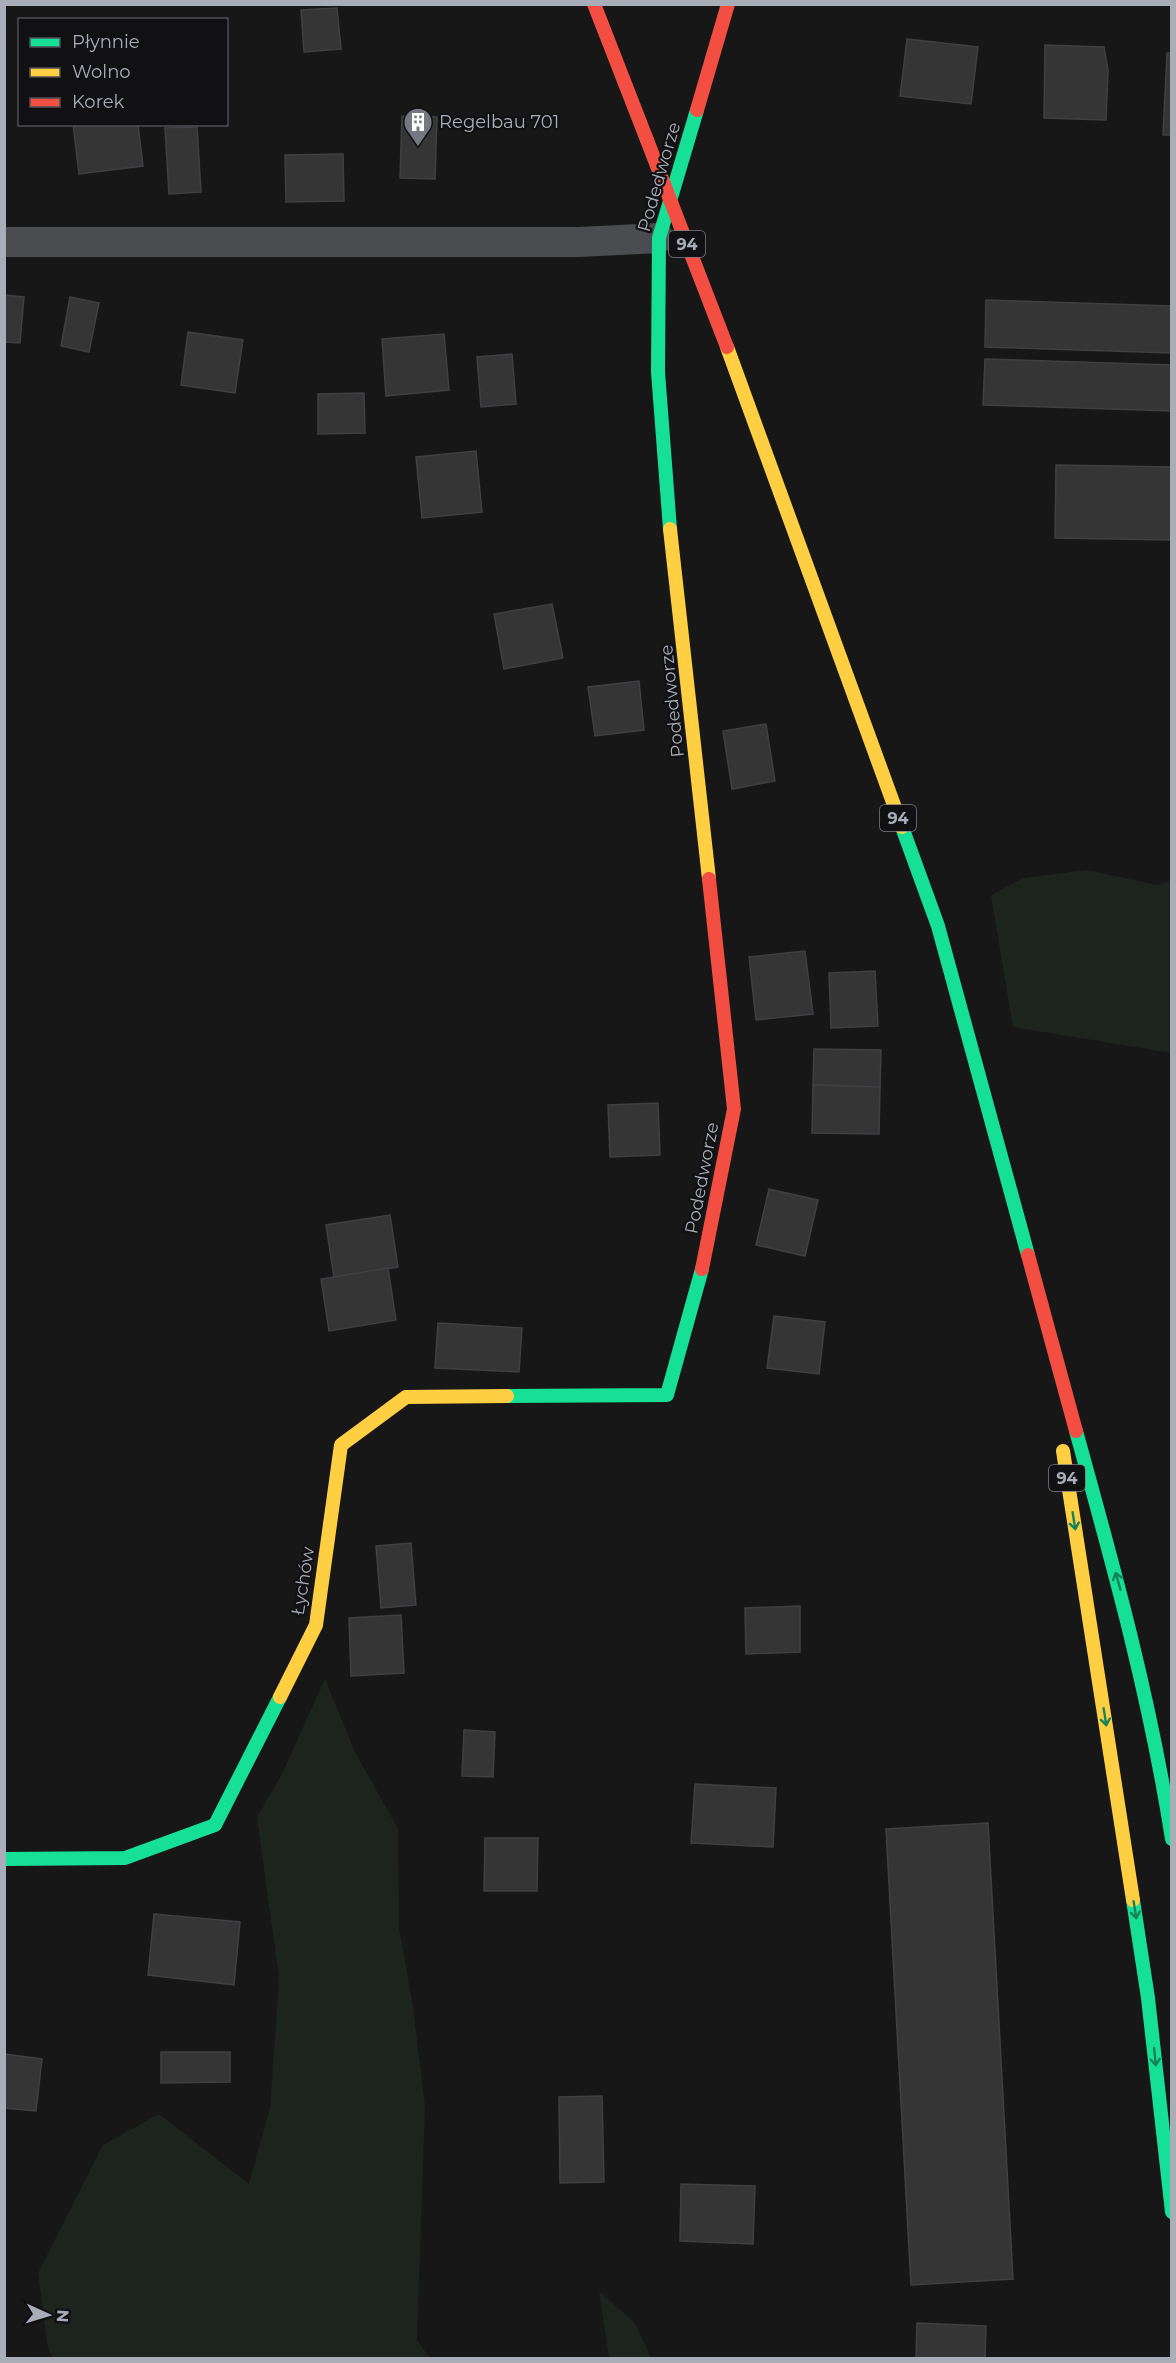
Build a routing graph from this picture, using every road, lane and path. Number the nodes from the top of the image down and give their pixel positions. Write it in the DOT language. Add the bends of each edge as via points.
graph roads {
  1 [pos="594,4"];
  2 [pos="728,4"];
  3 [pos="659,238"];
  4 [pos="4,242"];
  5 [pos="1039,1298"];
  6 [pos="667,1395"];
  7 [pos="1057,1414"];
  8 [pos="1061,1438"];
  9 [pos="1172,1839"];
  10 [pos="4,1859"];
  11 [pos="1148,1998"];
  12 [pos="1167,2042"];
  13 [pos="1172,2212"];
  1 -- 5 [label="main road, 94, bridge" via="727,347 938,926"];
  2 -- 3 [label="main road, Podedworze"];
  3 -- 4 [label="street" via="579,242"];
  3 -- 6 [label="main road, Podedworze" via="658,372 669,513 734,1109 701,1275"];
  5 -- 7 [label="main road, 94"];
  9 -- 5 [label="main road, 94, one-way" via="1158,1748 1133,1637"];
  6 -- 10 [label="main road, Łychów" via="406,1397 341,1445 316,1625 215,1825 125,1858"];
  8 -- 11 [label="main road, 94, one-way"];
  11 -- 12 [label="main road"];
  11 -- 13 [label="main road, 94, one-way"];
}
